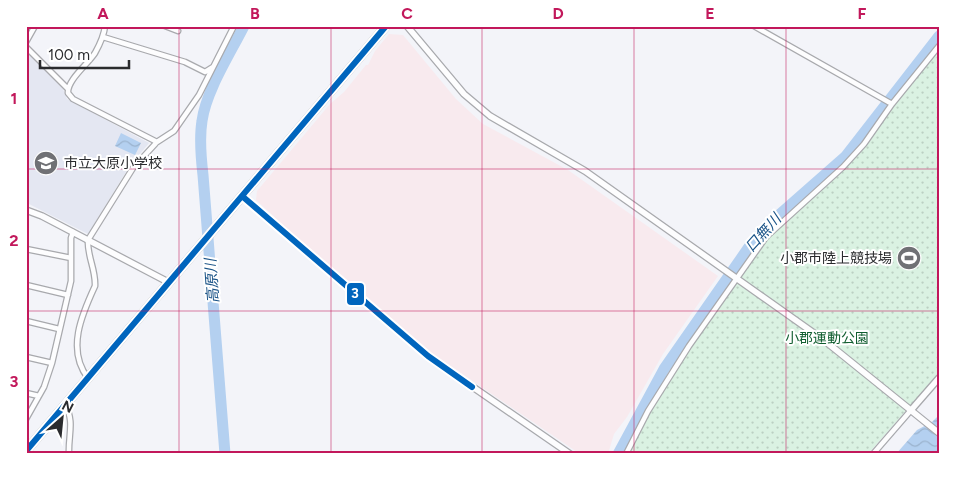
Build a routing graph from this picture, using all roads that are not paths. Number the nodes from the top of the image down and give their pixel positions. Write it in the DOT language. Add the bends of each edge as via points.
graph roads {
  1 [pos="35,26"];
  2 [pos="105,26"];
  3 [pos="165,26"];
  4 [pos="234,26"];
  5 [pos="386,26"];
  6 [pos="407,26"];
  7 [pos="754,26"];
  8 [pos="178,31"];
  9 [pos="103,37"];
  10 [pos="26,42"];
  11 [pos="26,46"];
  12 [pos="939,46"];
  13 [pos="213,67"];
  14 [pos="68,89"];
  15 [pos="892,104"];
  16 [pos="157,142"];
  17 [pos="242,196"];
  18 [pos="26,210"];
  19 [pos="73,232"];
  20 [pos="88,240"];
  21 [pos="26,249"];
  22 [pos="71,258"];
  23 [pos="736,277"];
  24 [pos="168,282"];
  25 [pos="26,285"];
  26 [pos="68,295"];
  27 [pos="26,321"];
  28 [pos="59,329"];
  29 [pos="26,357"];
  30 [pos="52,363"];
  31 [pos="88,378"];
  32 [pos="939,378"];
  33 [pos="26,393"];
  34 [pos="39,396"];
  35 [pos="65,405"];
  36 [pos="912,409"];
  37 [pos="26,419"];
  38 [pos="939,432"];
  39 [pos="26,451"];
  40 [pos="69,454"];
  41 [pos="570,454"];
  42 [pos="626,454"];
  43 [pos="873,454"];
  1 -- 10 [label="street"];
  2 -- 9 [label="street"];
  3 -- 8 [label="street"];
  4 -- 13 [label="street"];
  5 -- 17 [label="main road"];
  6 -- 23 [label="street" via="464,94 490,116 586,171"];
  7 -- 15 [label="street"];
  9 -- 13 [label="street" via="185,62 205,72"];
  9 -- 14 [label="street"];
  11 -- 14 [label="street"];
  12 -- 15 [label="street"];
  13 -- 16 [label="street" via="204,87 174,131"];
  14 -- 16 [label="street" via="73,99"];
  15 -- 23 [label="street" via="843,168 777,226"];
  16 -- 20 [label="street" via="132,168"];
  17 -- 24 [label="main road"];
  17 -- 41 [label="street" via="428,356"];
  18 -- 19 [label="street"];
  19 -- 20 [label="street"];
  19 -- 22 [label="street" via="70,238"];
  20 -- 24 [label="street"];
  20 -- 31 [label="street" via="87,251 96,278 76,342 79,361"];
  21 -- 22 [label="street"];
  22 -- 26 [label="street"];
  23 -- 36 [label="street"];
  23 -- 42 [label="street" via="648,411"];
  24 -- 31 [label="main road"];
  25 -- 26 [label="street"];
  26 -- 28 [label="street"];
  27 -- 28 [label="street"];
  28 -- 30 [label="street"];
  29 -- 30 [label="street"];
  30 -- 34 [label="street"];
  31 -- 35 [label="main road"];
  32 -- 36 [label="street"];
  33 -- 34 [label="street"];
  34 -- 37 [label="street"];
  35 -- 39 [label="main road"];
  35 -- 40 [label="street" via="71,424"];
  36 -- 38 [label="street"];
  36 -- 43 [label="street"];
}
